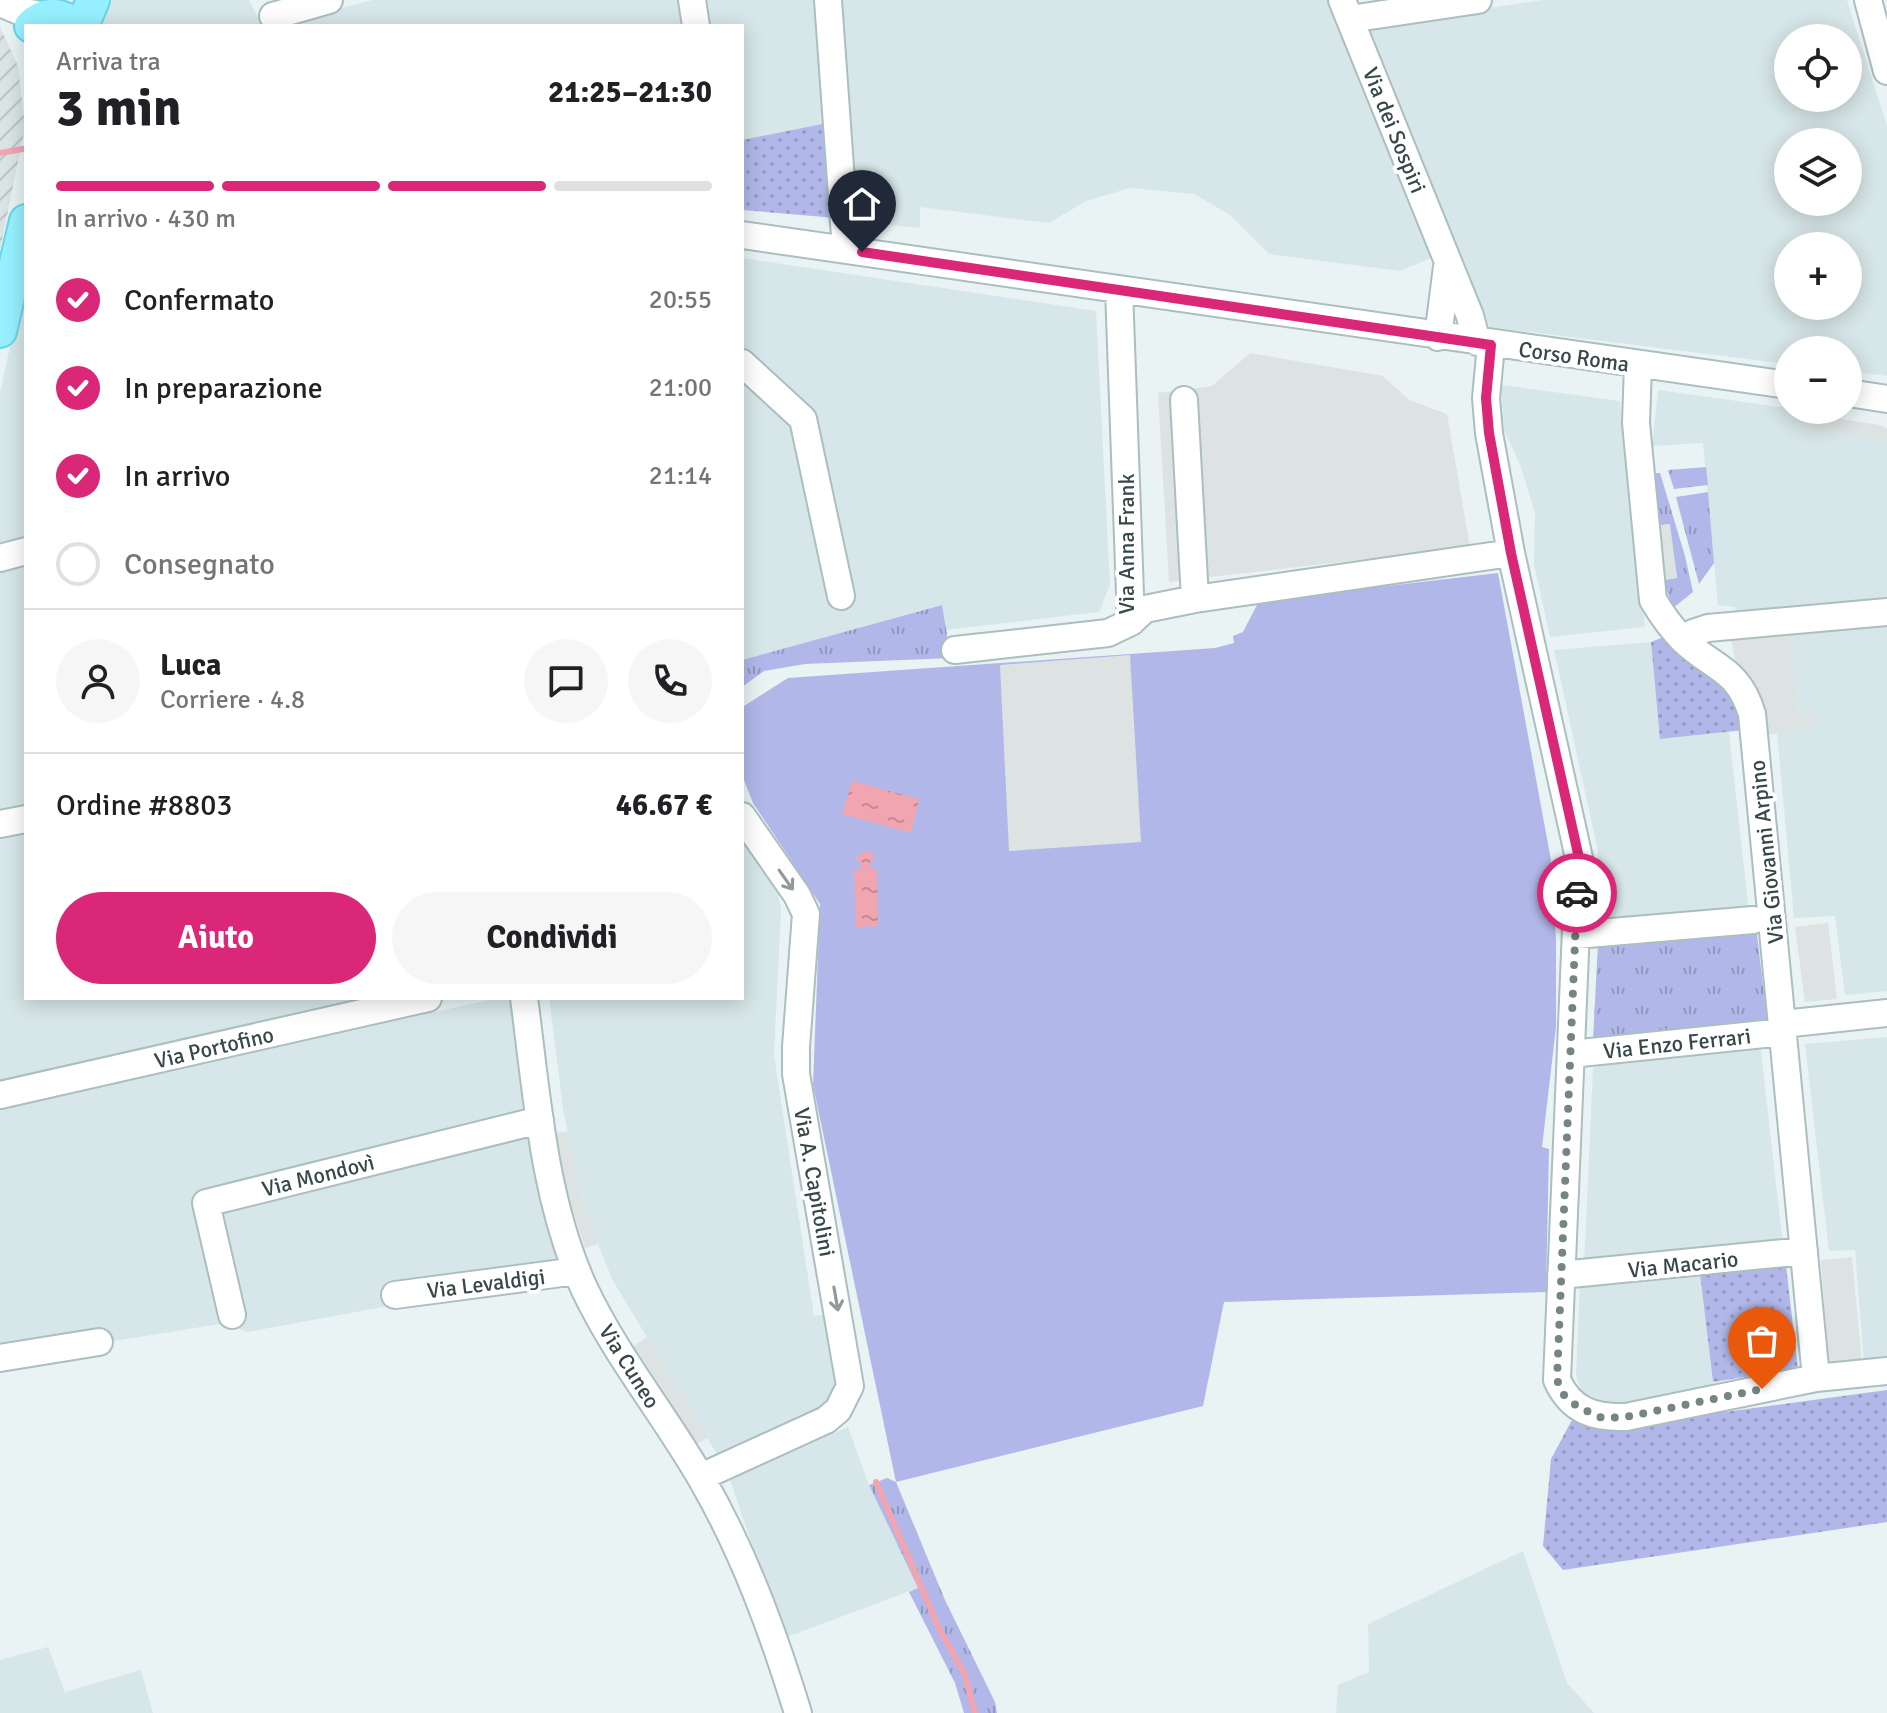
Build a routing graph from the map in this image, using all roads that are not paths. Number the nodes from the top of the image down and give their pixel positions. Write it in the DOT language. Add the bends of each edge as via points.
graph roads {
  1 [pos="93,0"];
  2 [pos="329,0"];
  3 [pos="692,0"];
  4 [pos="828,0"];
  5 [pos="1478,0"];
  6 [pos="1868,0"];
  7 [pos="0,4"];
  8 [pos="1346,10"];
  9 [pos="272,14"];
  10 [pos="61,18"];
  11 [pos="696,24"];
  12 [pos="24,40"];
  13 [pos="1887,71"];
  14 [pos="24,229"];
  15 [pos="744,235"];
  16 [pos="846,250"];
  17 [pos="1448,259"];
  18 [pos="1119,289"];
  19 [pos="0,331"];
  20 [pos="1438,337"];
  21 [pos="1484,344"];
  22 [pos="744,365"];
  23 [pos="1638,365"];
  24 [pos="1774,383"];
  25 [pos="1862,395"];
  26 [pos="1887,399"];
  27 [pos="1184,400"];
  28 [pos="24,552"];
  29 [pos="1511,553"];
  30 [pos="0,558"];
  31 [pos="841,596"];
  32 [pos="1195,599"];
  33 [pos="1887,612"];
  34 [pos="1131,622"];
  35 [pos="1684,641"];
  36 [pos="955,650"];
  37 [pos="24,819"];
  38 [pos="744,819"];
  39 [pos="0,824"];
  40 [pos="1753,920"];
  41 [pos="1576,935"];
  42 [pos="419,1000"];
  43 [pos="524,1000"];
  44 [pos="1887,1013"];
  45 [pos="1783,1028"];
  46 [pos="1571,1054"];
  47 [pos="0,1095"];
  48 [pos="540,1120"];
  49 [pos="1804,1251"];
  50 [pos="577,1271"];
  51 [pos="1561,1275"];
  52 [pos="395,1295"];
  53 [pos="232,1315"];
  54 [pos="99,1342"];
  55 [pos="0,1358"];
  56 [pos="1887,1371"];
  57 [pos="1816,1378"];
  58 [pos="701,1477"];
  59 [pos="798,1713"];
  1 -- 10 [label="main road"];
  2 -- 9 [label="street"];
  3 -- 11 [label="street"];
  4 -- 16 [label="street"];
  5 -- 8 [label="street"];
  6 -- 13 [label="street"];
  7 -- 10 [label="street"];
  7 -- 12 [label="street"];
  8 -- 17 [label="street, Via dei Sospiri"];
  14 -- 19 [label="main road"];
  15 -- 16 [label="street, Corso Roma"];
  16 -- 18 [label="street, Corso Roma"];
  17 -- 20 [label="street, Via dei Sospiri"];
  17 -- 21 [label="street, Via dei Sospiri"];
  18 -- 20 [label="street, Corso Roma"];
  18 -- 34 [label="street, Via Anna Frank"];
  20 -- 21 [label="street, Corso Roma"];
  21 -- 23 [label="street, Corso Roma"];
  21 -- 29 [label="street, Via dei Sospiri" via="1488,421"];
  22 -- 31 [label="street" via="803,419"];
  23 -- 24 [label="street, Corso Roma"];
  23 -- 35 [label="street, Via Giovanni Arpino" via="1636,423 1653,600"];
  25 -- 26 [label="street"];
  27 -- 32 [label="street"];
  28 -- 30 [label="street"];
  29 -- 32 [label="street"];
  29 -- 41 [label="street, Via dei Sospiri" via="1579,858"];
  32 -- 34 [label="street" via="1145,609"];
  33 -- 35 [label="street" via="1708,628"];
  34 -- 36 [label="street, Via Anna Frank" via="1108,633"];
  35 -- 45 [label="street, Via Giovanni Arpino" via="1734,679 1752,714"];
  37 -- 39 [label="street"];
  38 -- 58 [label="street, Via A. Capitolini, one-way" via="806,914 796,1074 850,1386 838,1410 826,1420"];
  40 -- 41 [label="street"];
  41 -- 46 [label="street, Via dei Sospiri"];
  42 -- 47 [label="street, Via Portofino"];
  43 -- 48 [label="street, Via Cuneo"];
  44 -- 45 [label="street, Via Enzo Ferrari"];
  45 -- 46 [label="street, Via Enzo Ferrari"];
  45 -- 49 [label="street, Via Giovanni Arpino"];
  46 -- 51 [label="street, Via dei Sospiri"];
  48 -- 50 [label="street, Via Cuneo" via="558,1219"];
  48 -- 53 [label="street, Via Mondovì" via="206,1203"];
  49 -- 51 [label="street, Via Macario"];
  49 -- 57 [label="street, Via Giovanni Arpino"];
  50 -- 52 [label="street, Via Levaldigi"];
  50 -- 58 [label="street, Via Cuneo" via="607,1333"];
  51 -- 57 [label="street, Via dei Sospiri" via="1557,1380 1578,1407 1602,1418"];
  54 -- 55 [label="street"];
  56 -- 57 [label="street"];
  58 -- 59 [label="street, Via Cuneo" via="751,1575"];
}
